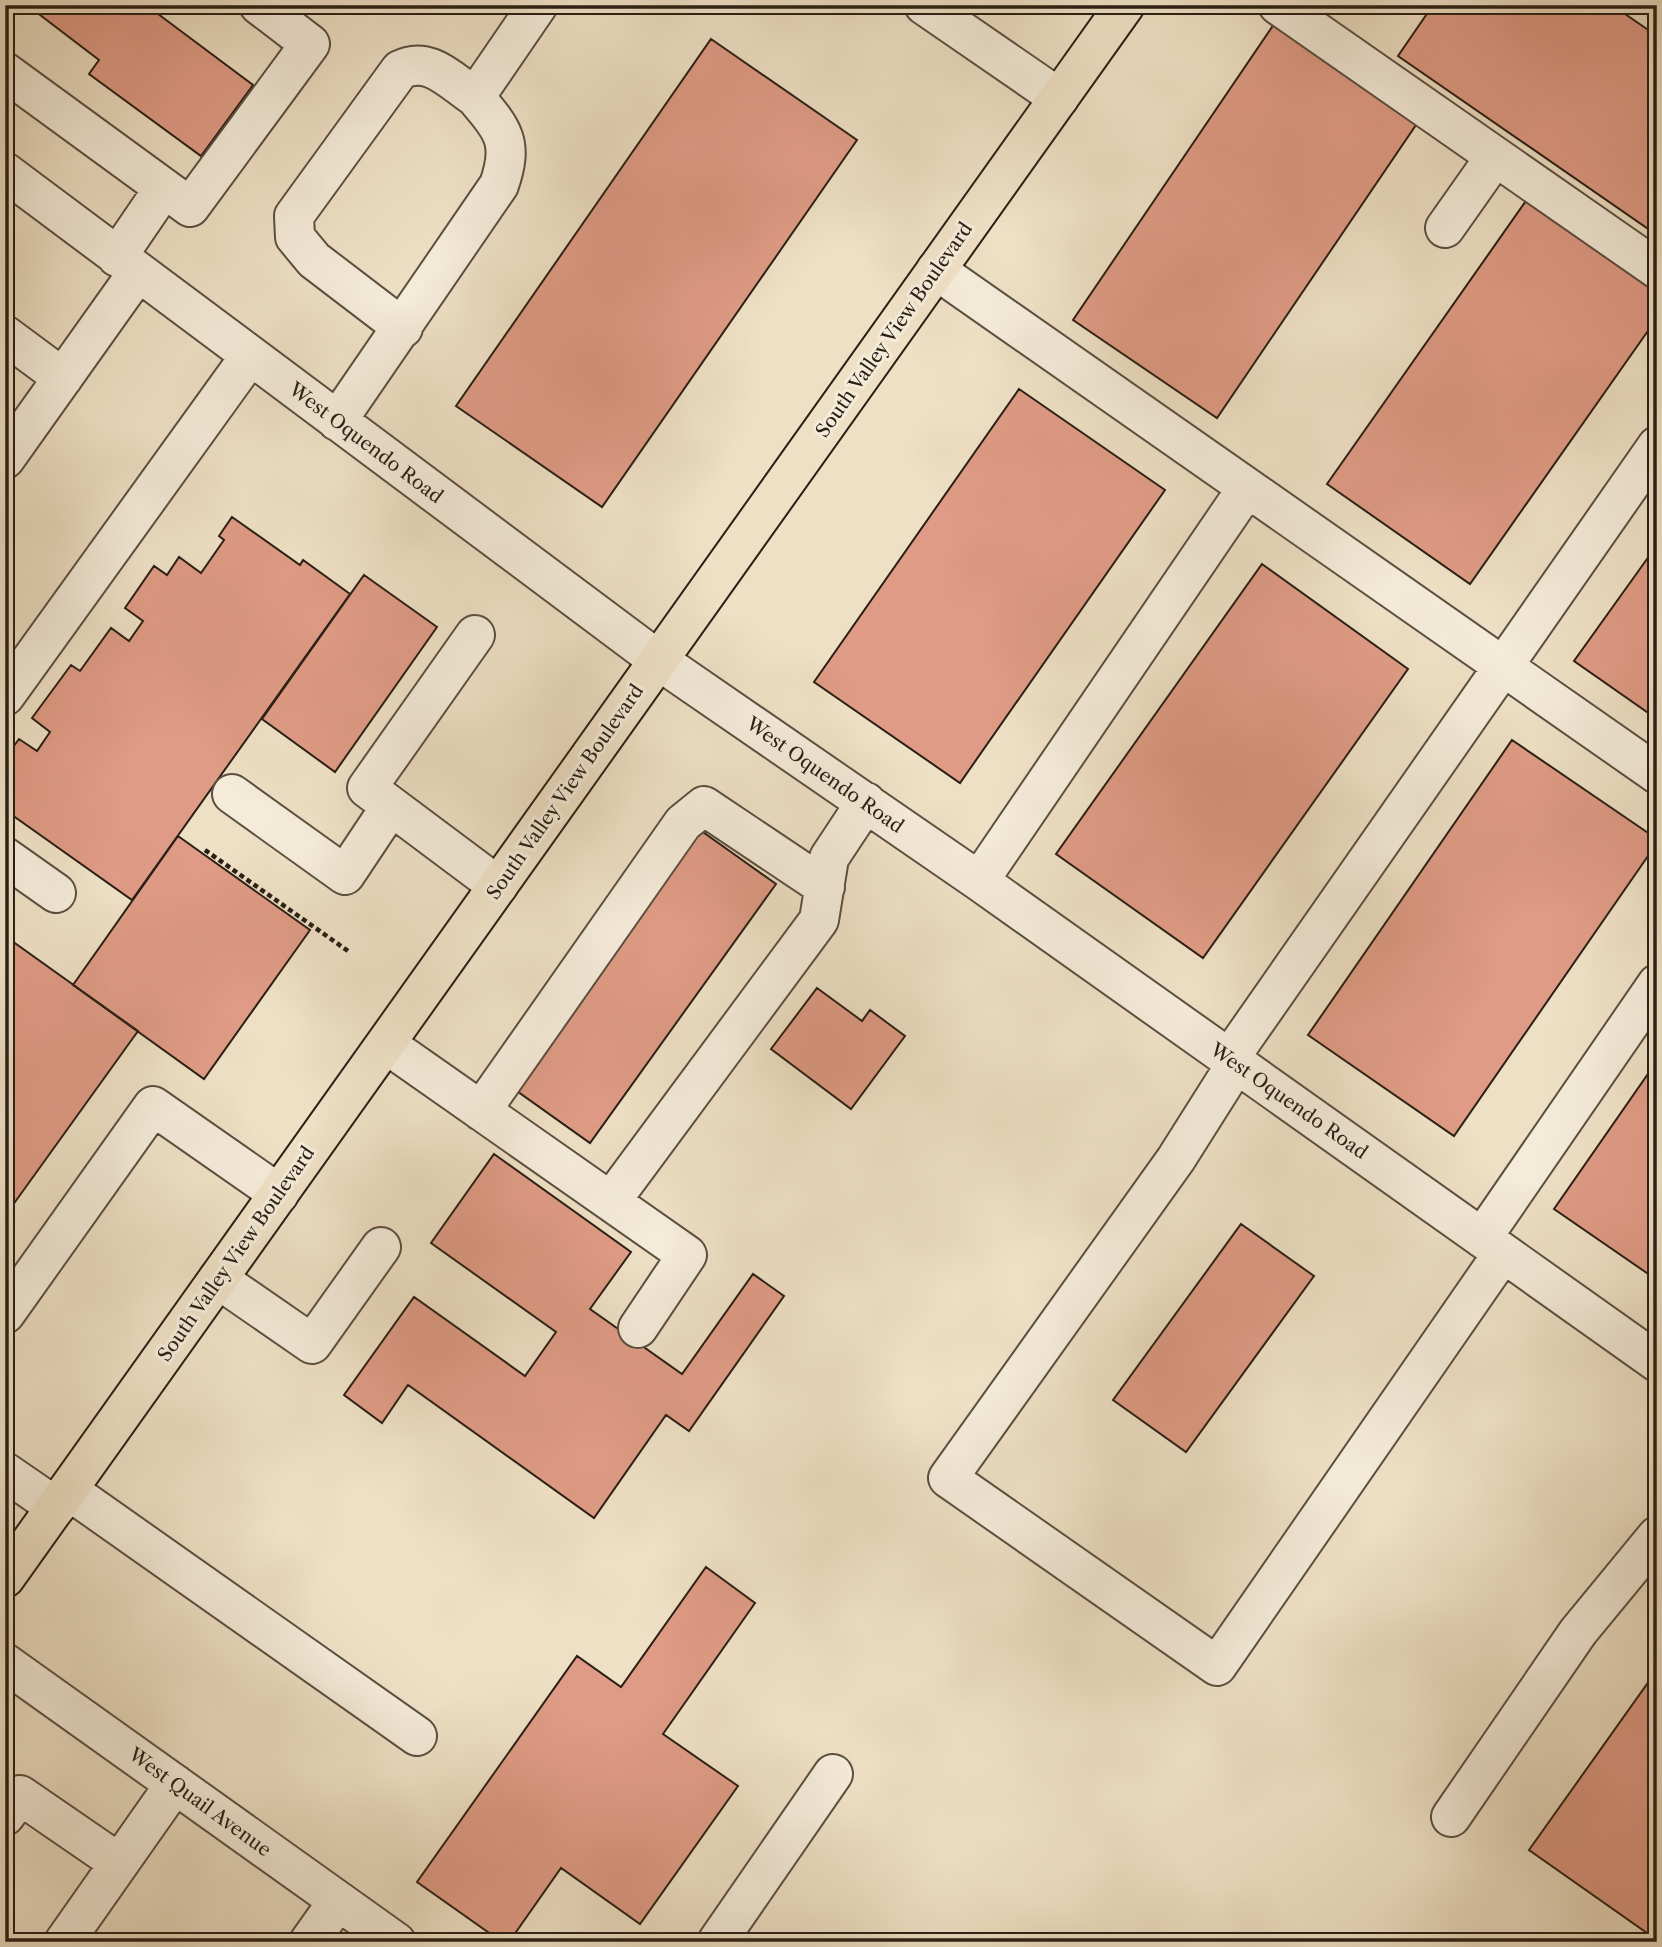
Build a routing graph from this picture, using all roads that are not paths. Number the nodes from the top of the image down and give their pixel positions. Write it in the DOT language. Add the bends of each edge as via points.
graph roads {
  1 [pos="259,5"];
  2 [pos="538,5"];
  3 [pos="924,5"];
  4 [pos="1125,5"];
  5 [pos="1278,5"];
  6 [pos="5,72"];
  7 [pos="475,97"];
  8 [pos="1059,99"];
  9 [pos="1495,157"];
  10 [pos="5,173"];
  11 [pos="164,188"];
  12 [pos="1445,228"];
  13 [pos="128,264"];
  14 [pos="1657,269"];
  15 [pos="936,270"];
  16 [pos="403,328"];
  17 [pos="5,335"];
  18 [pos="250,356"];
  19 [pos="63,378"];
  20 [pos="337,421"];
  21 [pos="1657,446"];
  22 [pos="5,459"];
  23 [pos="1247,488"];
  24 [pos="475,635"];
  25 [pos="659,660"];
  26 [pos="1502,667"];
  27 [pos="5,696"];
  28 [pos="1657,774"];
  29 [pos="232,794"];
  30 [pos="866,802"];
  31 [pos="391,806"];
  32 [pos="5,857"];
  33 [pos="979,881"];
  34 [pos="498,886"];
  35 [pos="825,887"];
  36 [pos="56,893"];
  37 [pos="1657,984"];
  38 [pos="386,1044"];
  39 [pos="1233,1061"];
  40 [pos="481,1111"];
  41 [pos="279,1194"];
  42 [pos="611,1201"];
  43 [pos="1492,1245"];
  44 [pos="381,1247"];
  45 [pos="218,1279"];
  46 [pos="5,1314"];
  47 [pos="638,1328"];
  48 [pos="1657,1362"];
  49 [pos="5,1472"];
  50 [pos="62,1499"];
  51 [pos="1657,1536"];
  52 [pos="5,1578"];
  53 [pos="5,1662"];
  54 [pos="417,1737"];
  55 [pos="833,1774"];
  56 [pos="175,1784"];
  57 [pos="5,1816"];
  58 [pos="1451,1817"];
  59 [pos="119,1863"];
  60 [pos="338,1901"];
  61 [pos="64,1942"];
  62 [pos="309,1942"];
  63 [pos="396,1942"];
  64 [pos="717,1942"];
  1 -- 11 [label="street" via="310,44 190,207"];
  2 -- 7 [label="street"];
  3 -- 8 [label="street"];
  4 -- 8 [label="main road, South Valley View Boulevard"];
  5 -- 9 [label="street"];
  6 -- 11 [label="street"];
  7 -- 16 [label="street" via="500,127 508,150 505,168 499,186"];
  7 -- 16 [label="street" via="430,66 414,63 400,70 294,216 295,237 314,260"];
  8 -- 15 [label="main road, South Valley View Boulevard"];
  9 -- 12 [label="street"];
  9 -- 14 [label="street"];
  10 -- 13 [label="street, West Oquendo Road"];
  11 -- 13 [label="street"];
  13 -- 18 [label="street, West Oquendo Road"];
  13 -- 19 [label="street"];
  15 -- 23 [label="street"];
  15 -- 25 [label="main road, South Valley View Boulevard"];
  16 -- 20 [label="street"];
  17 -- 19 [label="street"];
  18 -- 20 [label="street, West Oquendo Road"];
  18 -- 27 [label="street"];
  19 -- 22 [label="street"];
  20 -- 25 [label="street, West Oquendo Road"];
  21 -- 26 [label="street"];
  23 -- 26 [label="street"];
  23 -- 33 [label="street"];
  24 -- 31 [label="street" via="367,788"];
  25 -- 30 [label="street, West Oquendo Road"];
  25 -- 34 [label="main road, South Valley View Boulevard"];
  26 -- 28 [label="street"];
  26 -- 39 [label="street"];
  29 -- 31 [label="street" via="345,875"];
  30 -- 33 [label="street, West Oquendo Road"];
  30 -- 35 [label="street" via="830,858"];
  31 -- 34 [label="street"];
  32 -- 36 [label="street"];
  33 -- 39 [label="street, West Oquendo Road"];
  34 -- 38 [label="main road, South Valley View Boulevard"];
  35 -- 40 [label="street" via="704,806 682,823"];
  35 -- 42 [label="street" via="819,920"];
  37 -- 43 [label="street"];
  38 -- 40 [label="street"];
  38 -- 41 [label="main road, South Valley View Boulevard"];
  39 -- 43 [label="street, West Oquendo Road"];
  39 -- 43 [label="street" via="1176,1159 948,1478 1217,1665"];
  40 -- 42 [label="street"];
  41 -- 45 [label="main road, South Valley View Boulevard"];
  41 -- 46 [label="street" via="153,1106"];
  42 -- 47 [label="street" via="688,1255"];
  43 -- 48 [label="street, West Oquendo Road"];
  44 -- 45 [label="street" via="312,1344"];
  45 -- 50 [label="main road, South Valley View Boulevard"];
  49 -- 50 [label="street"];
  50 -- 52 [label="main road, South Valley View Boulevard"];
  50 -- 54 [label="street"];
  51 -- 58 [label="street" via="1578,1632"];
  53 -- 56 [label="street, West Quail Avenue"];
  55 -- 64 [label="street"];
  56 -- 59 [label="street"];
  56 -- 60 [label="street, West Quail Avenue"];
  57 -- 59 [label="street" via="20,1795"];
  59 -- 61 [label="street"];
  60 -- 62 [label="street"];
  60 -- 63 [label="street, West Quail Avenue"];
}
